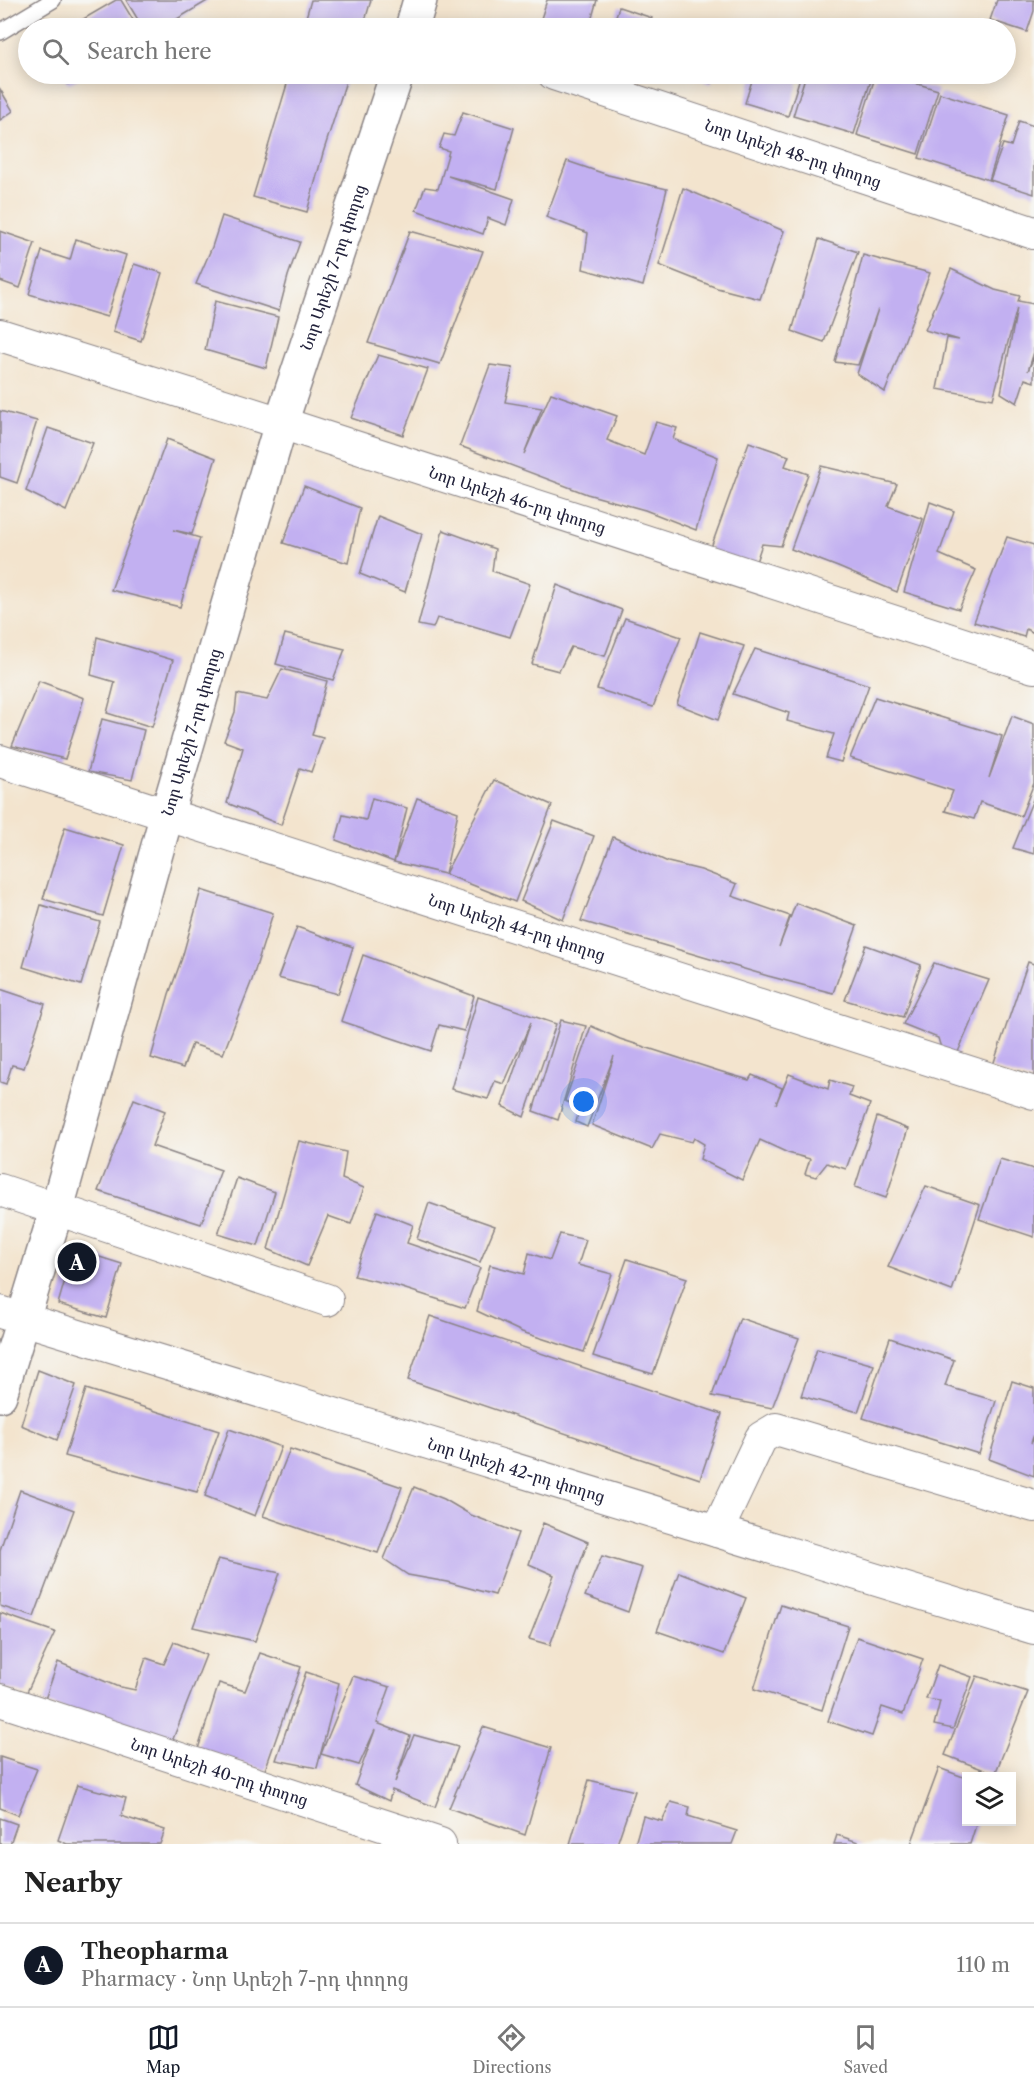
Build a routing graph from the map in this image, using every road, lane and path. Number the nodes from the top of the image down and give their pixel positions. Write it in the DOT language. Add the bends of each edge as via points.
graph roads {
  1 [pos="53,0"];
  2 [pos="23,18"];
  3 [pos="18,21"];
  4 [pos="0,32"];
  5 [pos="394,84"];
  6 [pos="584,84"];
  7 [pos="1034,233"];
  8 [pos="0,335"];
  9 [pos="281,423"];
  10 [pos="1034,667"];
  11 [pos="0,761"];
  12 [pos="167,814"];
  13 [pos="1034,1093"];
  14 [pos="0,1190"];
  15 [pos="57,1208"];
  16 [pos="327,1300"];
  17 [pos="12,1316"];
  18 [pos="0,1395"];
  19 [pos="1034,1506"];
  20 [pos="717,1531"];
  21 [pos="1034,1628"];
  22 [pos="0,1700"];
  23 [pos="440,1844"];
  1 -- 2 [label="lane"];
  3 -- 4 [label="lane"];
  5 -- 9 [label="street, Նոր Արեշի 7-րդ փողոց"];
  6 -- 7 [label="street, Նոր Արեշի 48-րդ փողոց"];
  8 -- 9 [label="street, Նոր Արեշի 46-րդ փողոց"];
  9 -- 10 [label="street, Նոր Արեշի 46-րդ փողոց"];
  9 -- 12 [label="street, Նոր Արեշի 7-րդ փողոց"];
  11 -- 12 [label="street, Նոր Արեշի 44-րդ փողոց"];
  12 -- 13 [label="street, Նոր Արեշի 44-րդ փողոց"];
  12 -- 15 [label="street, Նոր Արեշի 7-րդ փողոց"];
  14 -- 15 [label="street"];
  15 -- 16 [label="street"];
  15 -- 17 [label="street, Նոր Արեշի 7-րդ փողոց"];
  17 -- 18 [label="street, Նոր Արեշի 7-րդ փողոց"];
  17 -- 20 [label="street, Նոր Արեշի 42-րդ փողոց"];
  19 -- 20 [label="street" via="776,1429 761,1438"];
  20 -- 21 [label="street, Նոր Արեշի 42-րդ փողոց"];
  22 -- 23 [label="street, Նոր Արեշի 40-րդ փողոց"];
}
